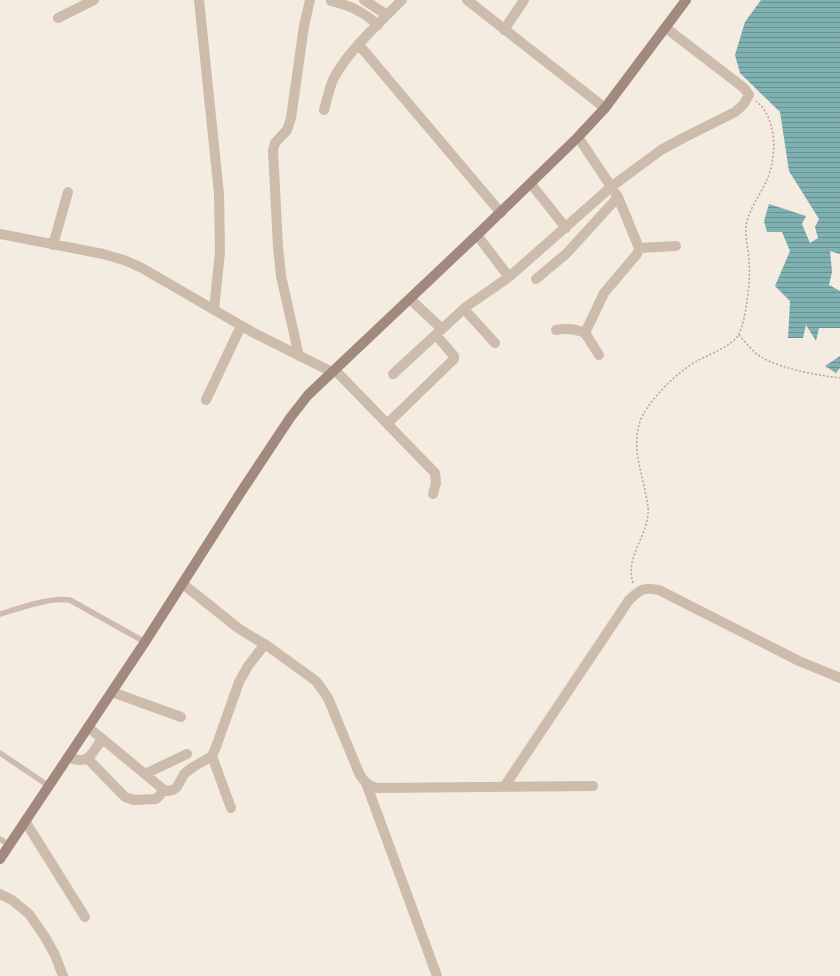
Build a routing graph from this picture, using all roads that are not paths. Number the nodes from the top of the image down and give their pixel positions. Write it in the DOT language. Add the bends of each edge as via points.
graph roads {
  1 [pos="94,0"];
  2 [pos="199,0"];
  3 [pos="310,0"];
  4 [pos="364,0"];
  5 [pos="402,0"];
  6 [pos="467,0"];
  7 [pos="524,0"];
  8 [pos="686,0"];
  9 [pos="332,1"];
  10 [pos="387,15"];
  11 [pos="58,18"];
  12 [pos="378,25"];
  13 [pos="666,28"];
  14 [pos="504,30"];
  15 [pos="359,45"];
  16 [pos="605,108"];
  17 [pos="324,110"];
  18 [pos="578,137"];
  19 [pos="531,184"];
  20 [pos="611,187"];
  21 [pos="68,192"];
  22 [pos="618,197"];
  23 [pos="501,213"];
  24 [pos="566,228"];
  25 [pos="0,234"];
  26 [pos="477,235"];
  27 [pos="53,245"];
  28 [pos="676,246"];
  29 [pos="639,248"];
  30 [pos="509,277"];
  31 [pos="536,279"];
  32 [pos="410,299"];
  33 [pos="464,309"];
  34 [pos="214,310"];
  35 [pos="241,326"];
  36 [pos="556,330"];
  37 [pos="439,332"];
  38 [pos="585,333"];
  39 [pos="495,343"];
  40 [pos="599,354"];
  41 [pos="299,356"];
  42 [pos="333,371"];
  43 [pos="393,374"];
  44 [pos="206,400"];
  45 [pos="388,423"];
  46 [pos="433,494"];
  47 [pos="183,584"];
  48 [pos="0,614"];
  49 [pos="145,642"];
  50 [pos="265,644"];
  51 [pos="840,678"];
  52 [pos="112,692"];
  53 [pos="181,717"];
  54 [pos="88,727"];
  55 [pos="102,739"];
  56 [pos="0,753"];
  57 [pos="187,754"];
  58 [pos="212,756"];
  59 [pos="68,757"];
  60 [pos="88,759"];
  61 [pos="145,774"];
  62 [pos="366,784"];
  63 [pos="49,786"];
  64 [pos="593,786"];
  65 [pos="504,787"];
  66 [pos="163,789"];
  67 [pos="231,808"];
  68 [pos="25,821"];
  69 [pos="0,839"];
  70 [pos="10,845"];
  71 [pos="0,859"];
  72 [pos="0,894"];
  73 [pos="85,917"];
  74 [pos="63,976"];
  75 [pos="437,976"];
  1 -- 11 [label="street"];
  2 -- 34 [label="street" via="219,194 220,252"];
  3 -- 41 [label="street" via="291,118 287,130 275,143 273,150 281,276"];
  4 -- 10 [label="street"];
  5 -- 10 [label="street"];
  6 -- 14 [label="street"];
  7 -- 14 [label="street"];
  8 -- 13 [label="main road"];
  9 -- 12 [label="street" via="359,10"];
  10 -- 12 [label="street"];
  12 -- 15 [label="street"];
  13 -- 16 [label="main road"];
  13 -- 20 [label="street" via="744,88 749,95 735,112 661,150"];
  14 -- 16 [label="street"];
  15 -- 17 [label="street" via="334,80"];
  15 -- 23 [label="street"];
  16 -- 18 [label="main road"];
  18 -- 19 [label="main road"];
  18 -- 20 [label="street"];
  19 -- 23 [label="main road"];
  19 -- 24 [label="street"];
  20 -- 22 [label="street"];
  20 -- 24 [label="street"];
  21 -- 27 [label="street"];
  22 -- 29 [label="street"];
  22 -- 31 [label="street" via="566,254"];
  23 -- 26 [label="main road"];
  24 -- 30 [label="street"];
  25 -- 27 [label="street"];
  26 -- 30 [label="street"];
  26 -- 32 [label="main road"];
  27 -- 34 [label="street" via="124,260"];
  28 -- 29 [label="street"];
  29 -- 38 [label="street" via="637,254 604,293"];
  30 -- 33 [label="street"];
  32 -- 37 [label="street"];
  32 -- 42 [label="main road"];
  33 -- 37 [label="street"];
  33 -- 39 [label="street"];
  34 -- 35 [label="street"];
  35 -- 41 [label="street"];
  35 -- 44 [label="street"];
  36 -- 38 [label="street" via="563,328"];
  37 -- 43 [label="street"];
  37 -- 45 [label="street" via="454,359"];
  38 -- 40 [label="street"];
  41 -- 42 [label="street"];
  42 -- 45 [label="street"];
  42 -- 47 [label="main road" via="308,395 290,418 236,498"];
  45 -- 46 [label="street" via="435,473"];
  47 -- 49 [label="main road"];
  47 -- 50 [label="street" via="238,628"];
  48 -- 49 [label="lane" via="49,601 70,600"];
  49 -- 52 [label="main road"];
  50 -- 58 [label="street" via="239,682"];
  50 -- 62 [label="street" via="323,688"];
  51 -- 65 [label="street" via="799,661 659,590 640,590 630,600"];
  52 -- 53 [label="street"];
  52 -- 54 [label="main road"];
  54 -- 55 [label="street"];
  54 -- 59 [label="main road"];
  55 -- 60 [label="street"];
  55 -- 61 [label="street"];
  56 -- 63 [label="lane"];
  57 -- 61 [label="street"];
  58 -- 66 [label="street" via="184,774 173,790"];
  58 -- 67 [label="street"];
  59 -- 60 [label="street" via="78,761"];
  59 -- 63 [label="main road"];
  60 -- 66 [label="street" via="125,797 134,800 156,798"];
  61 -- 66 [label="street"];
  62 -- 65 [label="street" via="377,788"];
  62 -- 75 [label="street"];
  63 -- 68 [label="main road"];
  64 -- 65 [label="street"];
  68 -- 70 [label="main road"];
  68 -- 73 [label="street"];
  69 -- 70 [label="lane"];
  70 -- 71 [label="main road"];
  72 -- 74 [label="street" via="29,914 55,955"];
}
